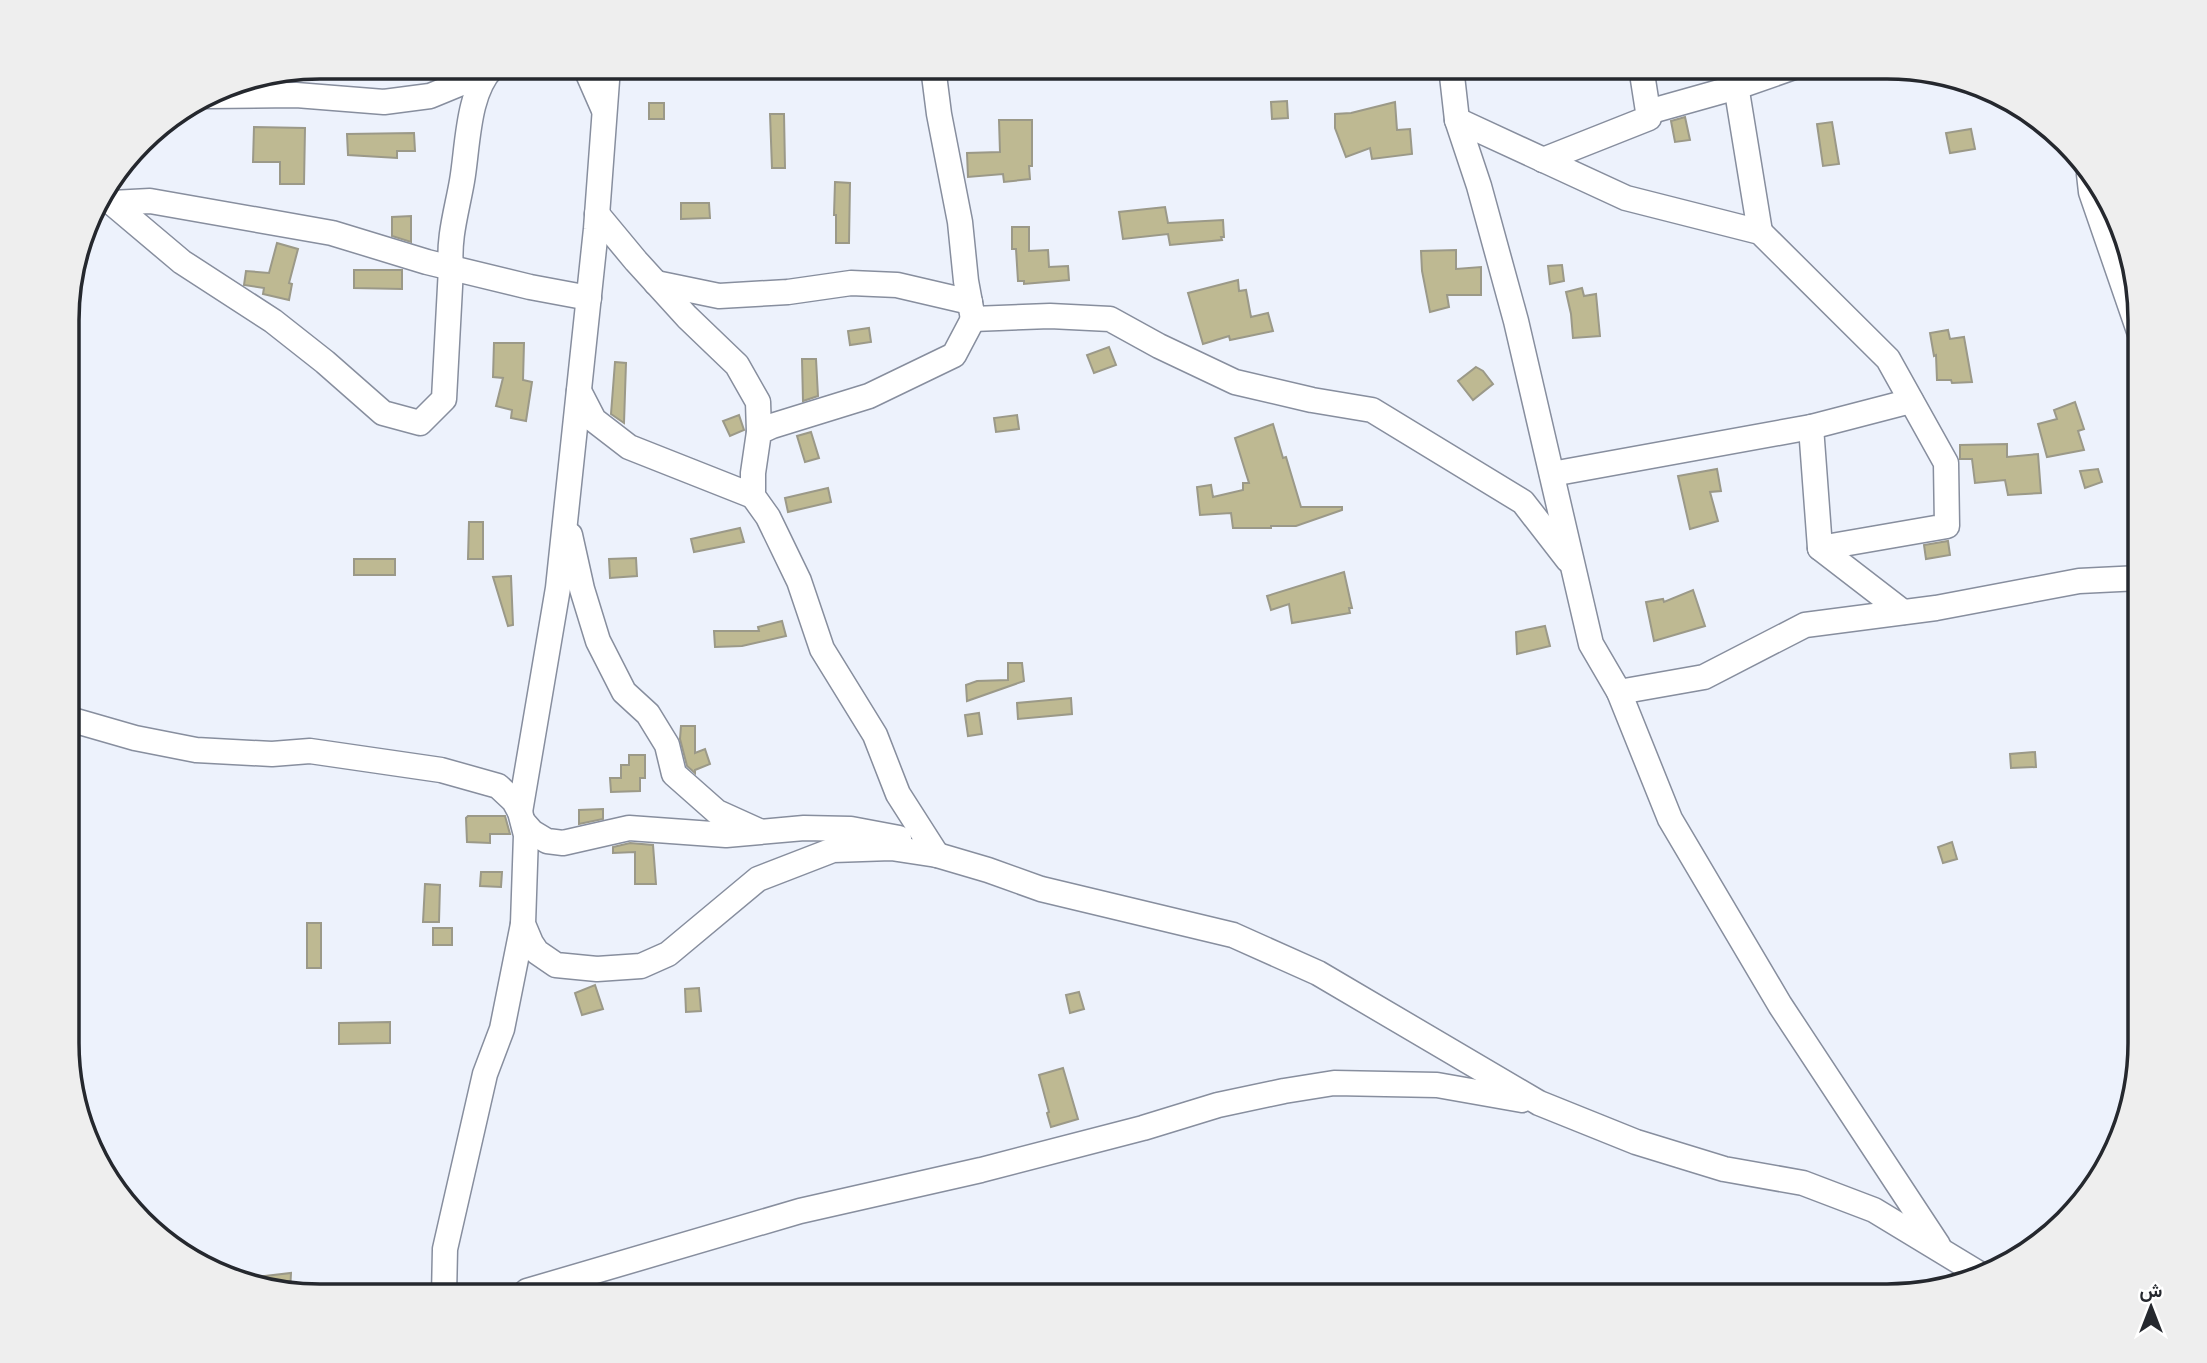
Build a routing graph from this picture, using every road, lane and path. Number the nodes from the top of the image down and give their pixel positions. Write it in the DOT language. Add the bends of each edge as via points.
graph roads {
  1 [pos="469,79"];
  2 [pos="486,79"];
  3 [pos="591,79"];
  4 [pos="607,79"];
  5 [pos="935,79"];
  6 [pos="1452,79"];
  7 [pos="1643,79"];
  8 [pos="1730,79"];
  9 [pos="1735,79"];
  10 [pos="233,96"];
  11 [pos="605,113"];
  12 [pos="1648,113"];
  13 [pos="1457,120"];
  14 [pos="1543,160"];
  15 [pos="2091,192"];
  16 [pos="111,199"];
  17 [pos="110,201"];
  18 [pos="597,214"];
  19 [pos="1760,232"];
  20 [pos="451,268"];
  21 [pos="656,283"];
  22 [pos="2127,296"];
  23 [pos="589,298"];
  24 [pos="972,310"];
  25 [pos="579,391"];
  26 [pos="1911,401"];
  27 [pos="1811,427"];
  28 [pos="759,432"];
  29 [pos="1552,474"];
  30 [pos="753,496"];
  31 [pos="566,513"];
  32 [pos="1820,548"];
  33 [pos="1573,566"];
  34 [pos="2128,579"];
  35 [pos="1903,612"];
  36 [pos="1619,692"];
  37 [pos="79,722"];
  38 [pos="522,818"];
  39 [pos="763,833"];
  40 [pos="937,855"];
  41 [pos="523,923"];
  42 [pos="1539,1103"];
  43 [pos="1942,1251"];
  44 [pos="1971,1269"];
  45 [pos="444,1284"];
  46 [pos="551,1284"];
  1 -- 10 [label="street" via="430,96 384,102"];
  2 -- 20 [label="street" via="471,114 449,247"];
  3 -- 11 [label="street"];
  4 -- 11 [label="street"];
  5 -- 24 [label="street"];
  6 -- 13 [label="street"];
  7 -- 12 [label="street"];
  8 -- 12 [label="street"];
  9 -- 19 [label="street"];
  11 -- 18 [label="street"];
  12 -- 14 [label="street" via="1648,118"];
  13 -- 14 [label="street"];
  13 -- 29 [label="street" via="1516,321"];
  14 -- 19 [label="street" via="1626,198"];
  15 -- 22 [label="street"];
  16 -- 20 [label="street" via="150,201 332,233"];
  17 -- 20 [label="street" via="182,262 273,321 383,413 419,423 444,398"];
  18 -- 21 [label="street"];
  18 -- 23 [label="street"];
  19 -- 26 [label="street" via="1888,359"];
  20 -- 23 [label="street"];
  21 -- 24 [label="street" via="719,296 851,283 897,285"];
  21 -- 28 [label="street" via="737,365 758,402"];
  23 -- 25 [label="street"];
  24 -- 28 [label="street" via="954,355 869,396"];
  24 -- 33 [label="street" via="1110,319 1236,382 1372,410 1523,502"];
  25 -- 30 [label="street" via="594,420 629,447"];
  25 -- 31 [label="street"];
  26 -- 27 [label="street"];
  26 -- 32 [label="street" via="1946,463 1947,526"];
  27 -- 29 [label="street"];
  27 -- 32 [label="street"];
  28 -- 30 [label="street"];
  29 -- 33 [label="street"];
  30 -- 40 [label="street" via="799,581 822,649 875,735 898,794"];
  31 -- 38 [label="street"];
  31 -- 39 [label="street" via="598,641 624,692 648,714 667,746 674,774 717,812"];
  32 -- 35 [label="street"];
  33 -- 36 [label="street" via="1591,644"];
  34 -- 35 [label="street" via="2079,581"];
  35 -- 36 [label="street" via="1805,625 1704,677"];
  36 -- 43 [label="street" via="1670,819 1780,1005"];
  37 -- 38 [label="street" via="196,750 310,751 441,770 498,786"];
  38 -- 39 [label="street" via="532,832 563,843 629,828"];
  38 -- 41 [label="street" via="526,835"];
  39 -- 40 [label="street" via="851,829 896,837"];
  40 -- 41 [label="street" via="891,848 833,850 804,860 758,879 668,954 641,966 597,970 556,965 537,952"];
  40 -- 42 [label="street" via="1041,889 1233,934 1318,973"];
  41 -- 45 [label="street" via="502,1029 485,1074 445,1249"];
  42 -- 43 [label="street" via="1636,1142 1724,1169 1802,1183 1874,1210"];
  42 -- 46 [label="street" via="1437,1085 1334,1083 1283,1091 981,1170 800,1211"];
  43 -- 44 [label="street"];
}
